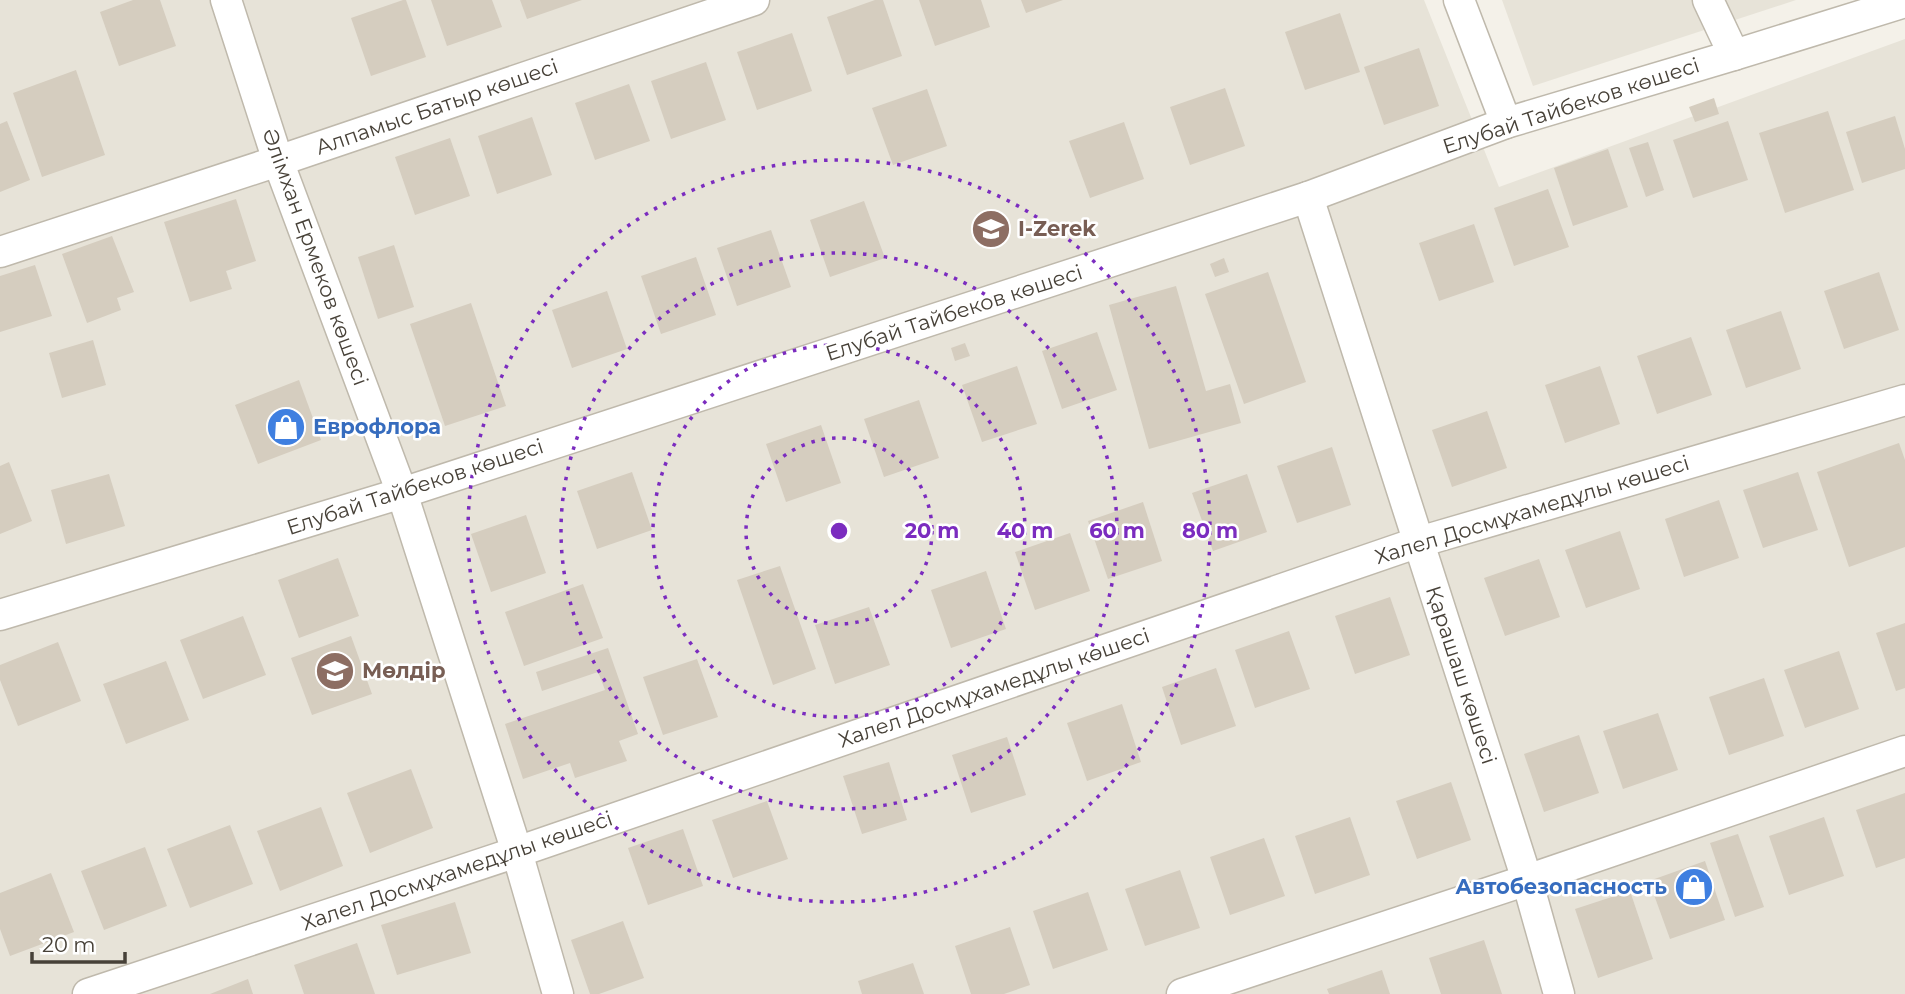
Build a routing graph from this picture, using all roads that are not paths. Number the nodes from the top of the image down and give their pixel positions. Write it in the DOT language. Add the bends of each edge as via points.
graph roads {
  1 [pos="226,0"];
  2 [pos="754,0"];
  3 [pos="1459,0"];
  4 [pos="1708,0"];
  5 [pos="1905,2"];
  6 [pos="1734,55"];
  7 [pos="1506,123"];
  8 [pos="278,161"];
  9 [pos="1308,197"];
  10 [pos="0,252"];
  11 [pos="1905,400"];
  12 [pos="402,493"];
  13 [pos="1419,542"];
  14 [pos="0,615"];
  15 [pos="1905,751"];
  16 [pos="517,852"];
  17 [pos="1527,880"];
  18 [pos="88,994"];
  19 [pos="558,994"];
  20 [pos="1182,994"];
  21 [pos="1559,994"];
  1 -- 8 [label="street, Әлімхан Ермеков көшесі"];
  2 -- 8 [label="street, Алпамыс Батыр көшесі"];
  3 -- 7 [label="street"];
  4 -- 6 [label="street"];
  5 -- 6 [label="street, Елубай Тайбеков көшесі"];
  6 -- 7 [label="street, Елубай Тайбеков көшесі"];
  7 -- 9 [label="street, Елубай Тайбеков көшесі"];
  8 -- 10 [label="street, Алпамыс Батыр көшесі"];
  8 -- 12 [label="street, Әлімхан Ермеков көшесі"];
  9 -- 12 [label="street, Елубай Тайбеков көшесі"];
  9 -- 13 [label="street, Қарашаш көшесі"];
  11 -- 13 [label="street, Халел Досмұхамедұлы көшесі"];
  12 -- 14 [label="street, Елубай Тайбеков көшесі"];
  12 -- 16 [label="street, Әлімхан Ермеков көшесі"];
  13 -- 16 [label="street, Халел Досмұхамедұлы көшесі"];
  13 -- 17 [label="street, Қарашаш көшесі"];
  15 -- 17 [label="street"];
  16 -- 18 [label="street, Халел Досмұхамедұлы көшесі"];
  16 -- 19 [label="street, Әлімхан Ермеков көшесі"];
  17 -- 20 [label="street"];
  17 -- 21 [label="street, Қарашаш көшесі"];
}
